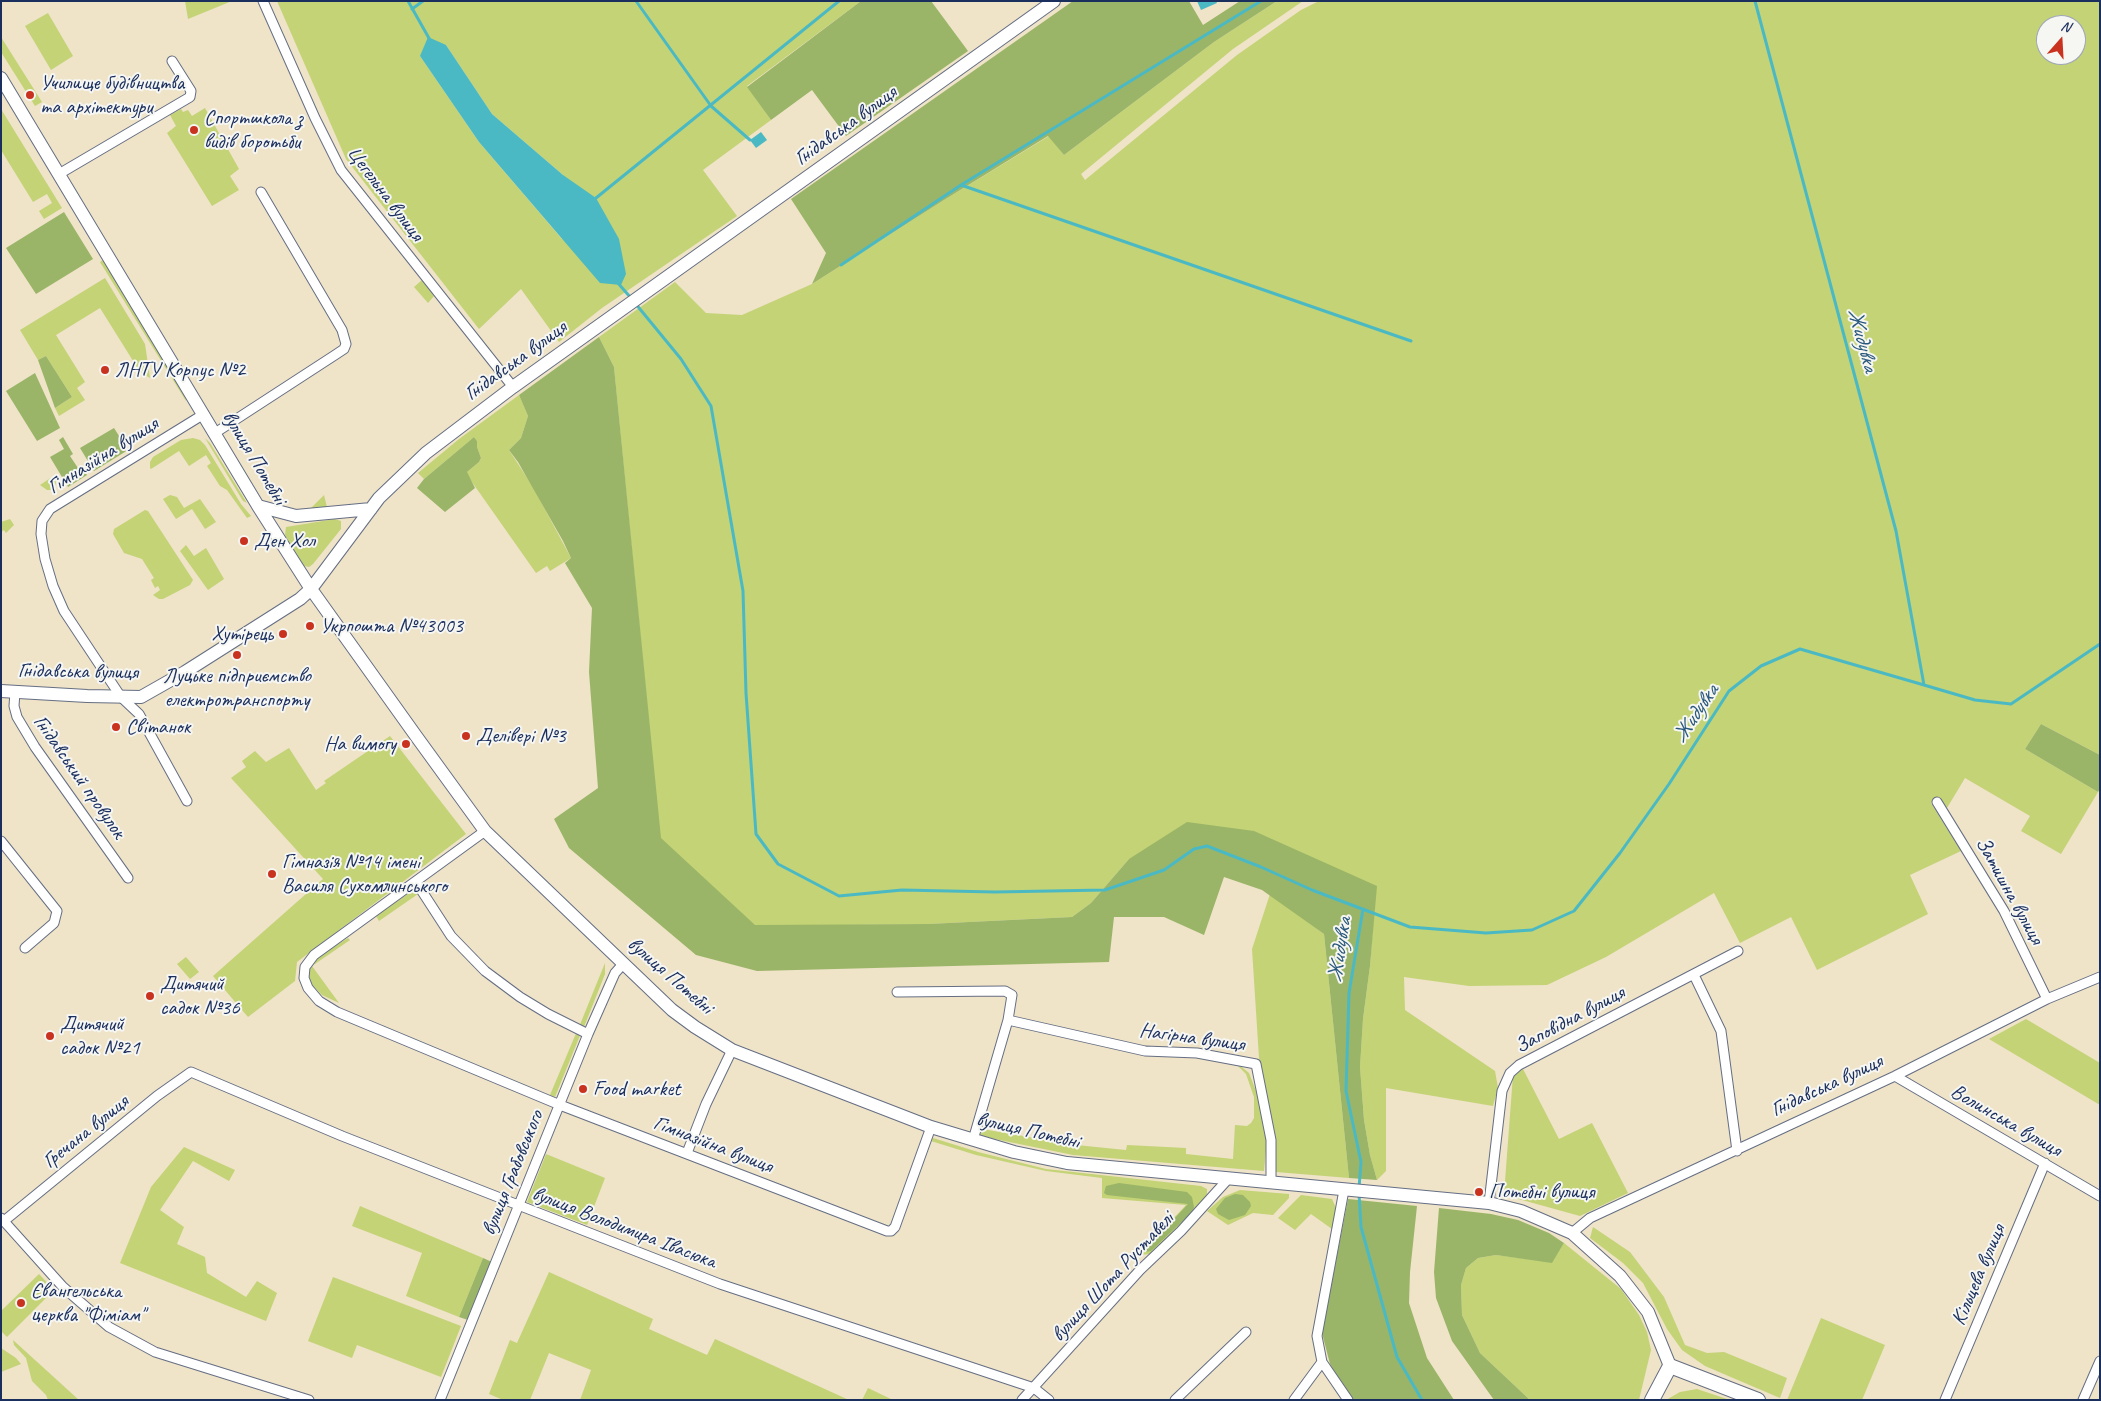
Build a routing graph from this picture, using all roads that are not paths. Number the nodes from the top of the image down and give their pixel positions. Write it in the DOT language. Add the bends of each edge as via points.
graph roads {
  1 [pos="264,1"];
  2 [pos="1054,1"];
  3 [pos="172,61"];
  4 [pos="1,78"];
  5 [pos="59,174"];
  6 [pos="260,192"];
  7 [pos="512,387"];
  8 [pos="204,414"];
  9 [pos="215,433"];
  10 [pos="258,506"];
  11 [pos="371,509"];
  12 [pos="310,589"];
  13 [pos="1,691"];
  14 [pos="15,692"];
  15 [pos="121,697"];
  16 [pos="187,802"];
  17 [pos="1937,802"];
  18 [pos="485,831"];
  19 [pos="1,841"];
  20 [pos="128,878"];
  21 [pos="416,882"];
  22 [pos="24,948"];
  23 [pos="1738,951"];
  24 [pos="624,963"];
  25 [pos="1694,975"];
  26 [pos="2100,977"];
  27 [pos="897,992"];
  28 [pos="2047,999"];
  29 [pos="1008,1020"];
  30 [pos="588,1034"];
  31 [pos="732,1050"];
  32 [pos="191,1072"];
  33 [pos="1895,1076"];
  34 [pos="560,1105"];
  35 [pos="931,1127"];
  36 [pos="973,1140"];
  37 [pos="1736,1150"];
  38 [pos="687,1153"];
  39 [pos="2045,1163"];
  40 [pos="1229,1178"];
  41 [pos="1271,1183"];
  42 [pos="1347,1190"];
  43 [pos="2100,1196"];
  44 [pos="1489,1203"];
  45 [pos="518,1205"];
  46 [pos="2,1220"];
  47 [pos="1572,1233"];
  48 [pos="1246,1332"];
  49 [pos="2100,1361"];
  50 [pos="1322,1362"];
  51 [pos="1670,1366"];
  52 [pos="1034,1388"];
  53 [pos="310,1400"];
  54 [pos="440,1400"];
  55 [pos="1022,1400"];
  56 [pos="1049,1400"];
  57 [pos="1175,1400"];
  58 [pos="1294,1400"];
  59 [pos="1348,1400"];
  60 [pos="1652,1400"];
  61 [pos="1758,1400"];
  62 [pos="1945,1400"];
  63 [pos="2083,1400"];
  1 -- 7 [label="street, Цегельна вулиця" via="341,170"];
  2 -- 7 [label="street, Гнідавська вулиця"];
  3 -- 5 [label="street" via="192,91 190,97"];
  4 -- 5 [label="street, вулиця Потебні"];
  5 -- 8 [label="street, вулиця Потебні"];
  6 -- 9 [label="street" via="342,330 346,344 344,349"];
  7 -- 11 [label="street, Гнідавська вулиця" via="426,453"];
  8 -- 9 [label="street, вулиця Потебні"];
  8 -- 15 [label="street, Гімназійна вулиця" via="50,509 42,521 45,559 64,611"];
  9 -- 10 [label="street, вулиця Потебні"];
  10 -- 11 [label="street" via="296,516"];
  10 -- 12 [label="street, вулиця Потебні"];
  11 -- 12 [label="street, Гнідавська вулиця"];
  12 -- 15 [label="street, Гнідавська вулиця" via="149,693"];
  12 -- 18 [label="street, вулиця Потебні"];
  13 -- 14 [label="street, Гнідавська вулиця"];
  14 -- 15 [label="street, Гнідавська вулиця"];
  14 -- 20 [label="street, Гнідавський провулок" via="17,717 35,747"];
  15 -- 16 [label="street, Гімназійна вулиця" via="140,714"];
  17 -- 28 [label="street, Затишна вулиця" via="2004,911"];
  18 -- 21 [label="street"];
  18 -- 24 [label="street, вулиця Потебні"];
  19 -- 22 [label="street" via="57,911 54,923"];
  21 -- 30 [label="street" via="451,936 485,971 527,1001"];
  21 -- 34 [label="street, Гімназійна вулиця" via="314,955 305,967 304,978 308,988 337,1012"];
  23 -- 25 [label="street, Заповідна вулиця"];
  24 -- 30 [label="street, вулиця Грабовського" via="615,973"];
  24 -- 31 [label="street, вулиця Потебні" via="672,1010"];
  25 -- 37 [label="street" via="1721,1031"];
  25 -- 44 [label="street, Заповідна вулиця" via="1519,1065 1510,1073 1502,1091"];
  26 -- 28 [label="street, Гнідавська вулиця"];
  27 -- 29 [label="street" via="1008,991 1013,997"];
  28 -- 33 [label="street, Гнідавська вулиця"];
  29 -- 36 [label="street"];
  29 -- 41 [label="street, Нагірна вулиця" via="1145,1051 1197,1053 1256,1064 1271,1140"];
  30 -- 34 [label="street, вулиця Грабовського"];
  31 -- 35 [label="street, вулиця Потебні"];
  31 -- 38 [label="street"];
  32 -- 45 [label="street, вулиця Володимира Івасюка"];
  32 -- 46 [label="street, Гречана вулиця"];
  33 -- 37 [label="street, Гнідавська вулиця"];
  33 -- 39 [label="street, Волинська вулиця"];
  34 -- 38 [label="street, Гімназійна вулиця"];
  34 -- 45 [label="street, вулиця Грабовського"];
  35 -- 36 [label="street, вулиця Потебні"];
  35 -- 38 [label="street, Гімназійна вулиця" via="891,1231"];
  36 -- 40 [label="street, вулиця Потебні" via="1067,1163"];
  37 -- 47 [label="street, Гнідавська вулиця" via="1590,1218"];
  39 -- 43 [label="street, Волинська вулиця"];
  39 -- 62 [label="street, Кільцева вулиця"];
  40 -- 41 [label="street, вулиця Потебні"];
  40 -- 52 [label="street, вулиця Шота Руставелі" via="1140,1270"];
  41 -- 42 [label="street, вулиця Потебні"];
  42 -- 44 [label="street, вулиця Потебні"];
  42 -- 50 [label="street" via="1317,1336"];
  44 -- 47 [label="street, вулиця Потебні" via="1521,1211"];
  45 -- 52 [label="street, вулиця Володимира Івасюка" via="720,1284"];
  45 -- 54 [label="street, вулиця Грабовського"];
  46 -- 53 [label="street" via="63,1287 109,1327 155,1352"];
  47 -- 51 [label="street, вулиця Потебні" via="1620,1276 1648,1312"];
  48 -- 57 [label="street"];
  49 -- 63 [label="street"];
  50 -- 58 [label="street"];
  50 -- 59 [label="street"];
  51 -- 60 [label="main road"];
  51 -- 61 [label="main road"];
  52 -- 55 [label="street, вулиця Шота Руставелі"];
  52 -- 56 [label="street, вулиця Володимира Івасюка"];
}
